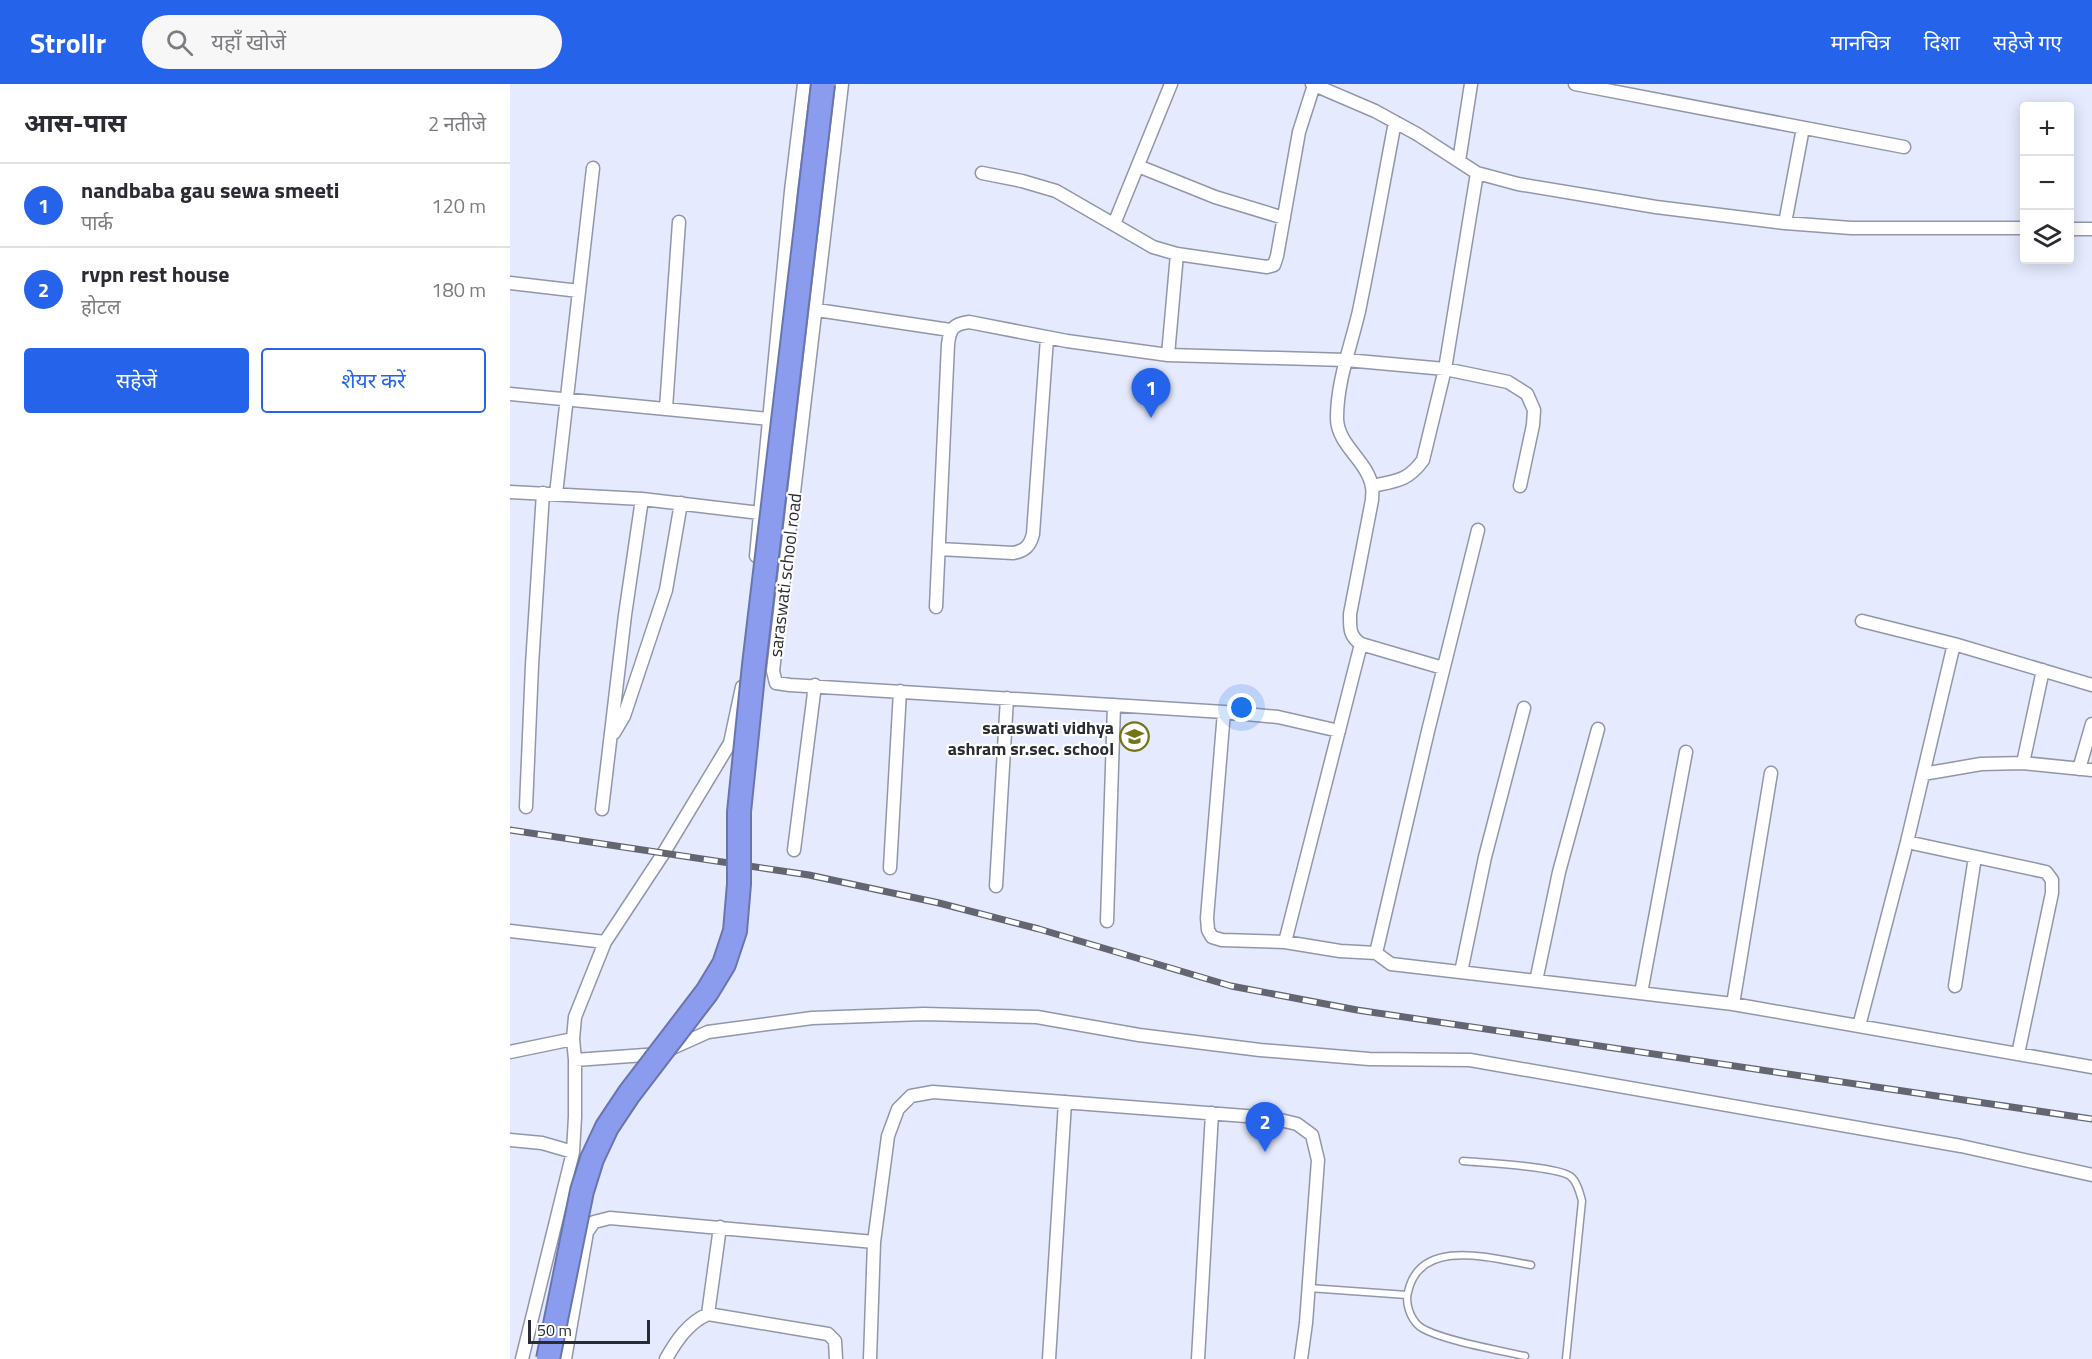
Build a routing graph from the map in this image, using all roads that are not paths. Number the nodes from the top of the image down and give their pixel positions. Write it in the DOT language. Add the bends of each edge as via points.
graph roads {
  1 [pos="804,84"];
  2 [pos="823,84"];
  3 [pos="842,84"];
  4 [pos="1171,84"];
  5 [pos="1471,84"];
  6 [pos="1575,84"];
  7 [pos="1313,85"];
  8 [pos="1395,122"];
  9 [pos="1803,128"];
  10 [pos="1904,147"];
  11 [pos="1458,162"];
  12 [pos="1138,166"];
  13 [pos="593,168"];
  14 [pos="982,173"];
  15 [pos="1477,173"];
  16 [pos="1284,218"];
  17 [pos="679,222"];
  18 [pos="1785,223"];
  19 [pos="1114,224"];
  20 [pos="2020,228"];
  21 [pos="2074,229"];
  22 [pos="2092,230"];
  23 [pos="1177,254"];
  24 [pos="510,282"];
  25 [pos="579,291"];
  26 [pos="817,310"];
  27 [pos="950,330"];
  28 [pos="1047,338"];
  29 [pos="1168,356"];
  30 [pos="1346,360"];
  31 [pos="1445,369"];
  32 [pos="510,394"];
  33 [pos="567,398"];
  34 [pos="666,408"];
  35 [pos="770,419"];
  36 [pos="1372,486"];
  37 [pos="1520,486"];
  38 [pos="510,492"];
  39 [pos="550,494"];
  40 [pos="642,499"];
  41 [pos="681,503"];
  42 [pos="760,513"];
  43 [pos="1478,530"];
  44 [pos="939,549"];
  45 [pos="936,607"];
  46 [pos="1862,621"];
  47 [pos="1361,644"];
  48 [pos="1954,644"];
  49 [pos="1443,668"];
  50 [pos="2043,670"];
  51 [pos="2092,684"];
  52 [pos="815,686"];
  53 [pos="900,691"];
  54 [pos="1007,698"];
  55 [pos="1114,705"];
  56 [pos="1524,708"];
  57 [pos="1224,712"];
  58 [pos="2092,724"];
  59 [pos="1598,729"];
  60 [pos="1339,730"];
  61 [pos="610,739"];
  62 [pos="1686,752"];
  63 [pos="2023,763"];
  64 [pos="2079,769"];
  65 [pos="2092,770"];
  66 [pos="1772,773"];
  67 [pos="1923,774"];
  68 [pos="526,807"];
  69 [pos="602,809"];
  70 [pos="1907,842"];
  71 [pos="794,850"];
  72 [pos="1975,857"];
  73 [pos="890,868"];
  74 [pos="996,886"];
  75 [pos="1107,921"];
  76 [pos="510,931"];
  77 [pos="605,942"];
  78 [pos="1284,942"];
  79 [pos="1376,953"];
  80 [pos="1461,972"];
  81 [pos="1536,981"];
  82 [pos="1955,986"];
  83 [pos="1641,993"];
  84 [pos="1733,1004"];
  85 [pos="1859,1026"];
  86 [pos="573,1039"];
  87 [pos="510,1052"];
  88 [pos="2018,1054"];
  89 [pos="575,1060"];
  90 [pos="2092,1067"];
  91 [pos="1065,1102"];
  92 [pos="1212,1113"];
  93 [pos="510,1140"];
  94 [pos="573,1152"];
  95 [pos="1463,1161"];
  96 [pos="2092,1175"];
  97 [pos="720,1227"];
  98 [pos="874,1242"];
  99 [pos="1531,1265"];
  100 [pos="1308,1288"];
  101 [pos="1407,1295"];
  102 [pos="708,1314"];
  103 [pos="1525,1356"];
  104 [pos="522,1359"];
  105 [pos="548,1359"];
  106 [pos="565,1359"];
  107 [pos="666,1359"];
  108 [pos="836,1359"];
  109 [pos="870,1359"];
  110 [pos="1049,1359"];
  111 [pos="1198,1359"];
  112 [pos="1301,1359"];
  113 [pos="1566,1359"];
  1 -- 35 [label="street"];
  2 -- 105 [label="highway, bridge" via="753,677 739,812 735,931 724,964 707,992 629,1094 592,1159"];
  3 -- 26 [label="street, saraswati school road"];
  4 -- 12 [label="street"];
  5 -- 11 [label="street"];
  6 -- 9 [label="street"];
  7 -- 8 [label="street"];
  7 -- 16 [label="street" via="1299,132"];
  8 -- 11 [label="street"];
  8 -- 30 [label="street" via="1359,312"];
  9 -- 10 [label="street"];
  9 -- 18 [label="street"];
  11 -- 15 [label="street"];
  12 -- 16 [label="street" via="1215,197"];
  12 -- 19 [label="street"];
  13 -- 25 [label="street"];
  14 -- 19 [label="street" via="1056,191"];
  15 -- 18 [label="street" via="1656,207"];
  15 -- 31 [label="street"];
  16 -- 23 [label="street" via="1274,265"];
  17 -- 34 [label="street"];
  18 -- 20 [label="street" via="1851,228"];
  19 -- 23 [label="street" via="1153,247"];
  21 -- 22 [label="street"];
  23 -- 29 [label="street"];
  24 -- 25 [label="street"];
  25 -- 33 [label="street"];
  26 -- 27 [label="street"];
  26 -- 52 [label="street, saraswati school road" via="773,671 776,683"];
  27 -- 28 [label="street" via="957,323 969,321"];
  27 -- 44 [label="street"];
  28 -- 29 [label="street"];
  28 -- 44 [label="street" via="1030,543 1023,551 1013,553"];
  29 -- 30 [label="street"];
  30 -- 31 [label="street"];
  30 -- 36 [label="street" via="1337,422"];
  31 -- 36 [label="street" via="1423,460 1415,472 1403,479"];
  31 -- 37 [label="street" via="1508,382 1527,394 1534,410 1533,425"];
  32 -- 33 [label="street"];
  33 -- 34 [label="street"];
  33 -- 39 [label="street"];
  34 -- 35 [label="street"];
  35 -- 42 [label="street"];
  36 -- 47 [label="street" via="1350,614 1353,639"];
  38 -- 39 [label="street"];
  39 -- 40 [label="street"];
  39 -- 68 [label="street" via="532,664"];
  40 -- 41 [label="street"];
  40 -- 61 [label="street"];
  41 -- 42 [label="street"];
  41 -- 61 [label="street" via="666,590 624,716"];
  42 -- 77 [label="street" via="744,680 730,743"];
  43 -- 49 [label="street"];
  44 -- 45 [label="street"];
  46 -- 48 [label="street"];
  47 -- 49 [label="street"];
  47 -- 60 [label="street"];
  48 -- 50 [label="street"];
  48 -- 67 [label="street"];
  49 -- 79 [label="street"];
  50 -- 51 [label="street"];
  50 -- 63 [label="street"];
  52 -- 53 [label="street, saraswati school road"];
  52 -- 71 [label="street"];
  53 -- 54 [label="street, saraswati school road"];
  53 -- 73 [label="street"];
  54 -- 55 [label="street, saraswati school road"];
  54 -- 74 [label="street"];
  55 -- 57 [label="street, saraswati school road"];
  55 -- 75 [label="street"];
  56 -- 80 [label="street" via="1485,857"];
  57 -- 60 [label="street, saraswati school road" via="1278,717"];
  57 -- 78 [label="street" via="1208,930 1212,937 1222,940"];
  58 -- 64 [label="street"];
  59 -- 81 [label="street" via="1559,872"];
  60 -- 78 [label="street"];
  61 -- 69 [label="street"];
  62 -- 83 [label="street"];
  63 -- 64 [label="street"];
  63 -- 67 [label="street" via="1981,764"];
  64 -- 65 [label="street"];
  66 -- 84 [label="street"];
  67 -- 70 [label="street"];
  70 -- 72 [label="street"];
  70 -- 85 [label="street"];
  72 -- 82 [label="street"];
  72 -- 88 [label="street" via="2046,872 2052,880"];
  76 -- 77 [label="street"];
  77 -- 86 [label="street" via="575,1017"];
  78 -- 79 [label="street"];
  79 -- 80 [label="street" via="1391,964"];
  80 -- 81 [label="street"];
  81 -- 83 [label="street"];
  83 -- 84 [label="street"];
  84 -- 85 [label="street"];
  85 -- 88 [label="street"];
  86 -- 87 [label="street"];
  86 -- 89 [label="street"];
  88 -- 90 [label="street"];
  89 -- 94 [label="street"];
  89 -- 96 [label="street" via="659,1054 708,1032 812,1018 924,1014 1037,1017 1260,1050 1369,1059 1470,1060 1950,1144"];
  91 -- 92 [label="street"];
  91 -- 98 [label="street" via="933,1092 911,1096 898,1109 888,1136"];
  91 -- 110 [label="street"];
  92 -- 100 [label="street" via="1272,1118 1297,1124 1312,1136 1318,1160"];
  92 -- 111 [label="street"];
  93 -- 94 [label="street" via="542,1143"];
  94 -- 104 [label="street"];
  95 -- 113 [label="lane" via="1546,1169 1570,1176 1580,1190"];
  97 -- 98 [label="street"];
  97 -- 102 [label="street"];
  97 -- 106 [label="street" via="610,1218 594,1221 587,1232"];
  98 -- 109 [label="street"];
  99 -- 101 [label="lane" via="1477,1256 1443,1256 1424,1264 1412,1279"];
  100 -- 101 [label="lane"];
  100 -- 112 [label="street"];
  101 -- 103 [label="lane" via="1409,1311 1419,1326 1441,1336"];
  102 -- 107 [label="street" via="685,1330"];
  102 -- 108 [label="street" via="828,1334 835,1341"];
}
